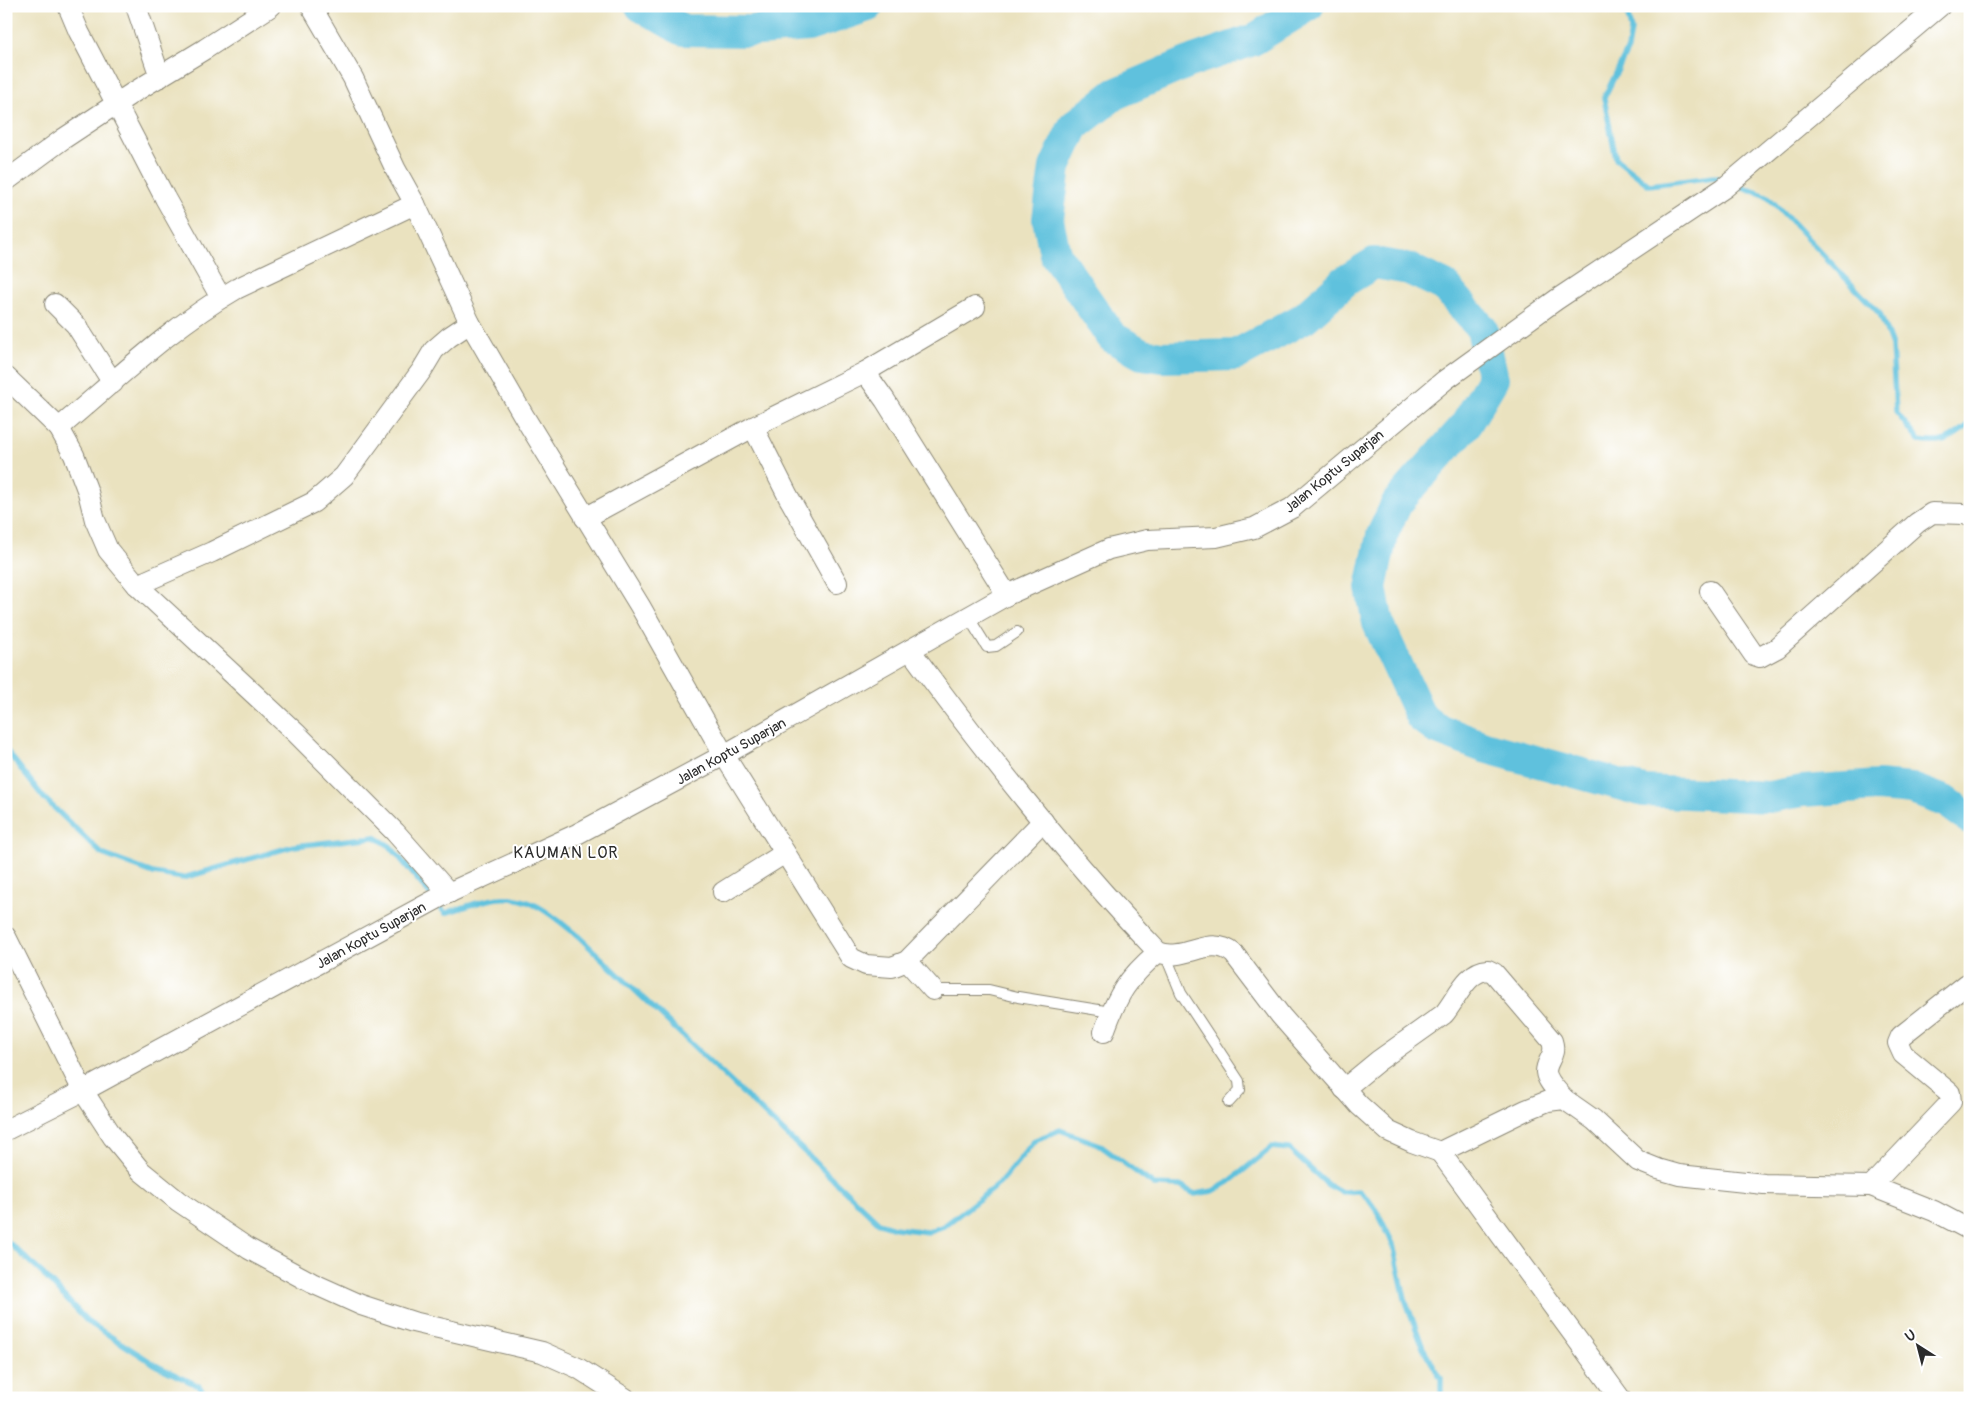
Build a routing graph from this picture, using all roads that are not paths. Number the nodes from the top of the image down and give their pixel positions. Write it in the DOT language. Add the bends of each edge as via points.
graph roads {
  1 [pos="68,6"];
  2 [pos="136,6"];
  3 [pos="271,6"];
  4 [pos="311,6"];
  5 [pos="1940,6"];
  6 [pos="160,77"];
  7 [pos="116,104"];
  8 [pos="6,181"];
  9 [pos="415,204"];
  10 [pos="221,298"];
  11 [pos="55,304"];
  12 [pos="975,308"];
  13 [pos="470,323"];
  14 [pos="865,372"];
  15 [pos="6,377"];
  16 [pos="112,383"];
  17 [pos="753,427"];
  18 [pos="59,428"];
  19 [pos="1970,516"];
  20 [pos="585,518"];
  21 [pos="837,584"];
  22 [pos="137,585"];
  23 [pos="1710,592"];
  24 [pos="1007,595"];
  25 [pos="969,618"];
  26 [pos="1017,632"];
  27 [pos="910,650"];
  28 [pos="724,755"];
  29 [pos="1043,821"];
  30 [pos="785,853"];
  31 [pos="723,892"];
  32 [pos="446,894"];
  33 [pos="6,937"];
  34 [pos="1162,953"];
  35 [pos="907,961"];
  36 [pos="1966,984"];
  37 [pos="933,990"];
  38 [pos="1111,1012"];
  39 [pos="1104,1032"];
  40 [pos="1344,1089"];
  41 [pos="83,1091"];
  42 [pos="1564,1099"];
  43 [pos="1229,1102"];
  44 [pos="6,1130"];
  45 [pos="1440,1152"];
  46 [pos="1871,1186"];
  47 [pos="1970,1230"];
  48 [pos="625,1398"];
  49 [pos="1620,1398"];
  1 -- 7 [label="street"];
  2 -- 6 [label="street"];
  3 -- 6 [label="street"];
  4 -- 9 [label="street" via="354,78"];
  5 -- 24 [label="street, Jalan Koptu Suparjan" via="1724,188 1556,300 1445,380 1292,508 1254,528 1216,538 1147,540 1109,549"];
  6 -- 7 [label="street"];
  7 -- 8 [label="street"];
  7 -- 10 [label="street"];
  9 -- 10 [label="street"];
  9 -- 13 [label="street"];
  10 -- 16 [label="street"];
  11 -- 16 [label="street" via="76,325"];
  12 -- 14 [label="street"];
  13 -- 20 [label="street"];
  13 -- 22 [label="street" via="434,350 344,476 314,502"];
  14 -- 17 [label="street"];
  14 -- 24 [label="street"];
  15 -- 18 [label="street"];
  16 -- 18 [label="street"];
  17 -- 20 [label="street"];
  17 -- 21 [label="street"];
  18 -- 22 [label="street" via="74,455 108,550"];
  19 -- 23 [label="street" via="1932,513 1917,523 1777,648 1760,657 1754,654"];
  20 -- 28 [label="street" via="640,606"];
  22 -- 32 [label="street" via="296,733 395,832"];
  24 -- 25 [label="street, Jalan Koptu Suparjan"];
  25 -- 26 [label="lane" via="987,647 996,646"];
  25 -- 27 [label="street, Jalan Koptu Suparjan"];
  27 -- 28 [label="street, Jalan Koptu Suparjan"];
  27 -- 29 [label="street"];
  28 -- 30 [label="street"];
  28 -- 32 [label="street, Jalan Koptu Suparjan" via="577,834"];
  29 -- 34 [label="street" via="1130,922"];
  29 -- 35 [label="street"];
  30 -- 31 [label="street"];
  30 -- 35 [label="street" via="851,958 866,965 892,967"];
  32 -- 41 [label="street, Jalan Koptu Suparjan"];
  33 -- 41 [label="street"];
  34 -- 38 [label="street" via="1136,972 1121,991"];
  34 -- 40 [label="street" via="1216,945 1227,948"];
  34 -- 43 [label="lane" via="1180,993 1239,1081 1240,1090"];
  35 -- 37 [label="street"];
  36 -- 46 [label="street" via="1901,1036 1898,1043 1903,1054 1950,1093 1951,1102"];
  37 -- 38 [label="lane" via="989,990"];
  38 -- 39 [label="street"];
  40 -- 42 [label="street" via="1444,1014 1467,981 1488,970 1552,1042 1553,1055 1547,1075"];
  40 -- 45 [label="street" via="1388,1131"];
  41 -- 44 [label="street, Jalan Koptu Suparjan"];
  41 -- 48 [label="street" via="113,1137 141,1171 178,1201 249,1248 360,1305 413,1322 542,1352 578,1368"];
  42 -- 45 [label="street" via="1533,1107"];
  42 -- 46 [label="street" via="1594,1120 1638,1160 1672,1173 1764,1184"];
  45 -- 49 [label="street"];
  46 -- 47 [label="street" via="1934,1211"];
}
